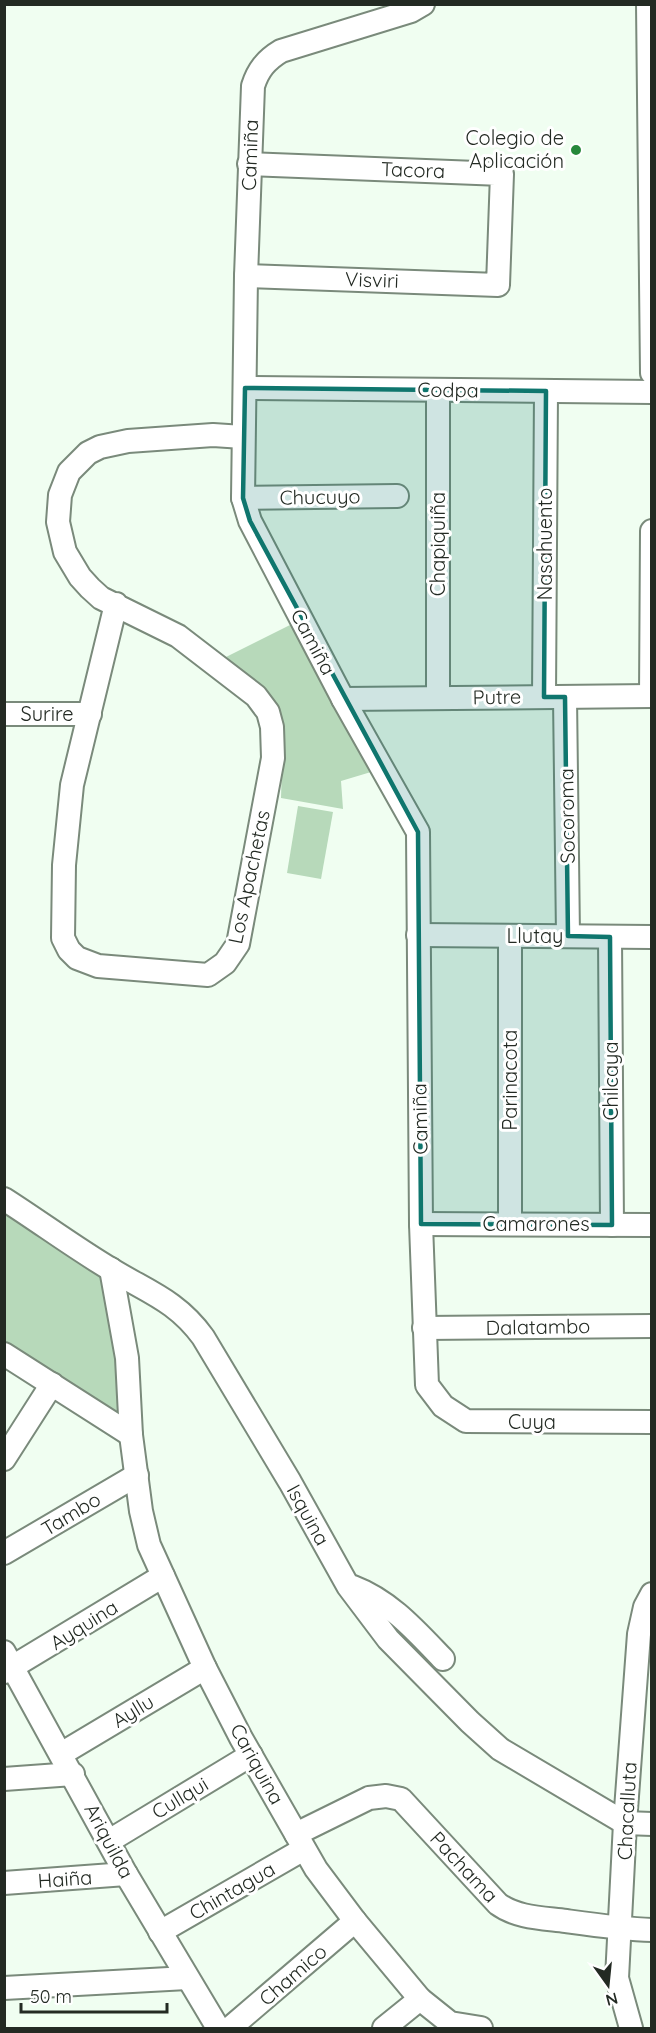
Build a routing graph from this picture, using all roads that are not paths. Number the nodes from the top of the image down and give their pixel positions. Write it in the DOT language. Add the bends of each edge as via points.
graph roads {
  1 [pos="423,4"];
  2 [pos="648,4"];
  3 [pos="249,164"];
  4 [pos="246,276"];
  5 [pos="498,285"];
  6 [pos="651,373"];
  7 [pos="245,388"];
  8 [pos="438,390"];
  9 [pos="546,391"];
  10 [pos="651,392"];
  11 [pos="243,437"];
  12 [pos="397,496"];
  13 [pos="243,498"];
  14 [pos="651,531"];
  15 [pos="116,604"];
  16 [pos="651,696"];
  17 [pos="554,697"];
  18 [pos="438,698"];
  19 [pos="343,699"];
  20 [pos="4,714"];
  21 [pos="90,714"];
  22 [pos="418,935"];
  23 [pos="510,936"];
  24 [pos="568,936"];
  25 [pos="610,937"];
  26 [pos="651,937"];
  27 [pos="4,1199"];
  28 [pos="421,1224"];
  29 [pos="510,1224"];
  30 [pos="612,1224"];
  31 [pos="651,1225"];
  32 [pos="111,1269"];
  33 [pos="651,1326"];
  34 [pos="424,1328"];
  35 [pos="4,1354"];
  36 [pos="52,1384"];
  37 [pos="427,1385"];
  38 [pos="651,1422"];
  39 [pos="131,1435"];
  40 [pos="4,1459"];
  41 [pos="137,1475"];
  42 [pos="4,1553"];
  43 [pos="162,1576"];
  44 [pos="348,1586"];
  45 [pos="651,1594"];
  46 [pos="444,1659"];
  47 [pos="7,1664"];
  48 [pos="205,1668"];
  49 [pos="644,1669"];
  50 [pos="642,1727"];
  51 [pos="61,1754"];
  52 [pos="251,1755"];
  53 [pos="73,1774"];
  54 [pos="4,1779"];
  55 [pos="626,1823"];
  56 [pos="651,1824"];
  57 [pos="109,1841"];
  58 [pos="300,1841"];
  59 [pos="126,1874"];
  60 [pos="4,1883"];
  61 [pos="355,1921"];
  62 [pos="621,1929"];
  63 [pos="651,1930"];
  64 [pos="160,1932"];
  65 [pos="188,1978"];
  66 [pos="4,1988"];
  67 [pos="420,1999"];
  68 [pos="449,2026"];
  69 [pos="218,2028"];
  70 [pos="230,2028"];
  71 [pos="384,2028"];
  72 [pos="481,2028"];
  73 [pos="631,2028"];
  1 -- 3 [label="street, Camiña" via="271,57 256,75 253,86"];
  2 -- 6 [label="street"];
  3 -- 4 [label="street, Camiña"];
  3 -- 5 [label="street, Tacora" via="502,174"];
  4 -- 5 [label="street, Visviri"];
  4 -- 7 [label="street, Camiña"];
  7 -- 8 [label="street, Codpa"];
  7 -- 11 [label="street, Camiña"];
  8 -- 9 [label="street, Codpa"];
  8 -- 18 [label="street, Chapiquiña"];
  9 -- 10 [label="street, Codpa"];
  9 -- 17 [label="street, Nasahuento"];
  11 -- 13 [label="street, Camiña"];
  11 -- 15 [label="street, Los Apachetas" via="213,435 114,443 88,453 69,472 58,507 65,552 90,588"];
  12 -- 13 [label="street, Chucuyo"];
  13 -- 19 [label="street, Camiña" via="250,521"];
  14 -- 16 [label="street"];
  15 -- 21 [label="street, Los Apachetas"];
  15 -- 21 [label="street, Los Apachetas" via="178,636 256,696 268,712 272,727 273,758 238,944 225,963 208,975 98,966 77,958 63,938 65,843 77,761"];
  16 -- 17 [label="street, Putre"];
  17 -- 18 [label="street, Putre"];
  17 -- 24 [label="street, Socoroma"];
  18 -- 19 [label="street, Putre"];
  19 -- 22 [label="street, Camiña" via="417,832"];
  20 -- 21 [label="street, Surire"];
  22 -- 23 [label="street, Llutay"];
  22 -- 28 [label="street, Camiña"];
  23 -- 24 [label="street, Llutay"];
  23 -- 29 [label="street, Parinacota"];
  24 -- 25 [label="street, Llutay"];
  25 -- 26 [label="street, Llutay"];
  25 -- 30 [label="street, Chilcaya"];
  27 -- 32 [label="street, Isquina"];
  28 -- 29 [label="street, Camarones"];
  28 -- 34 [label="street, Camiña"];
  29 -- 30 [label="street, Camarones"];
  30 -- 31 [label="street, Camarones"];
  32 -- 39 [label="street, Cariquina" via="127,1358"];
  32 -- 44 [label="street, Isquina" via="170,1302 203,1336"];
  33 -- 34 [label="street, Dalatambo"];
  34 -- 37 [label="street, Camiña"];
  35 -- 36 [label="street"];
  36 -- 39 [label="street"];
  36 -- 40 [label="street"];
  37 -- 38 [label="street, Cuya" via="443,1406 466,1421"];
  39 -- 41 [label="street, Cariquina"];
  41 -- 42 [label="street, Tambo"];
  41 -- 43 [label="street, Cariquina" via="141,1511"];
  43 -- 47 [label="street, Ayquina"];
  43 -- 48 [label="street, Cariquina"];
  44 -- 46 [label="street" via="369,1593 397,1612"];
  44 -- 55 [label="street, Isquina" via="388,1639 500,1749"];
  45 -- 49 [label="street, Chacalluta" via="639,1634"];
  47 -- 51 [label="street, Ariquilda"];
  48 -- 51 [label="street, Ayllu"];
  48 -- 52 [label="street, Cariquina"];
  49 -- 50 [label="street, Chacalluta"];
  50 -- 55 [label="street, Chacalluta"];
  51 -- 53 [label="street, Ariquilda"];
  52 -- 57 [label="street, Cullqui"];
  52 -- 58 [label="street, Cariquina"];
  53 -- 54 [label="street"];
  53 -- 57 [label="street, Ariquilda"];
  55 -- 56 [label="street"];
  55 -- 62 [label="street, Chacalluta"];
  57 -- 59 [label="street, Ariquilda"];
  58 -- 61 [label="street, Cariquina"];
  58 -- 62 [label="street, Pachama" via="369,1798 394,1797 401,1799 504,1908 531,1916"];
  58 -- 64 [label="street, Chintagua"];
  59 -- 60 [label="street, Haiña"];
  59 -- 64 [label="street, Ariquilda"];
  61 -- 67 [label="street, Cariquina"];
  61 -- 70 [label="street, Chamico"];
  62 -- 63 [label="street, Pachama"];
  62 -- 73 [label="street, Chacalluta" via="617,1978"];
  64 -- 65 [label="street, Ariquilda"];
  65 -- 66 [label="street"];
  65 -- 69 [label="street, Ariquilda"];
  67 -- 68 [label="street, Cariquina"];
  67 -- 71 [label="street"];
  68 -- 72 [label="street, Cariquina"];
}
